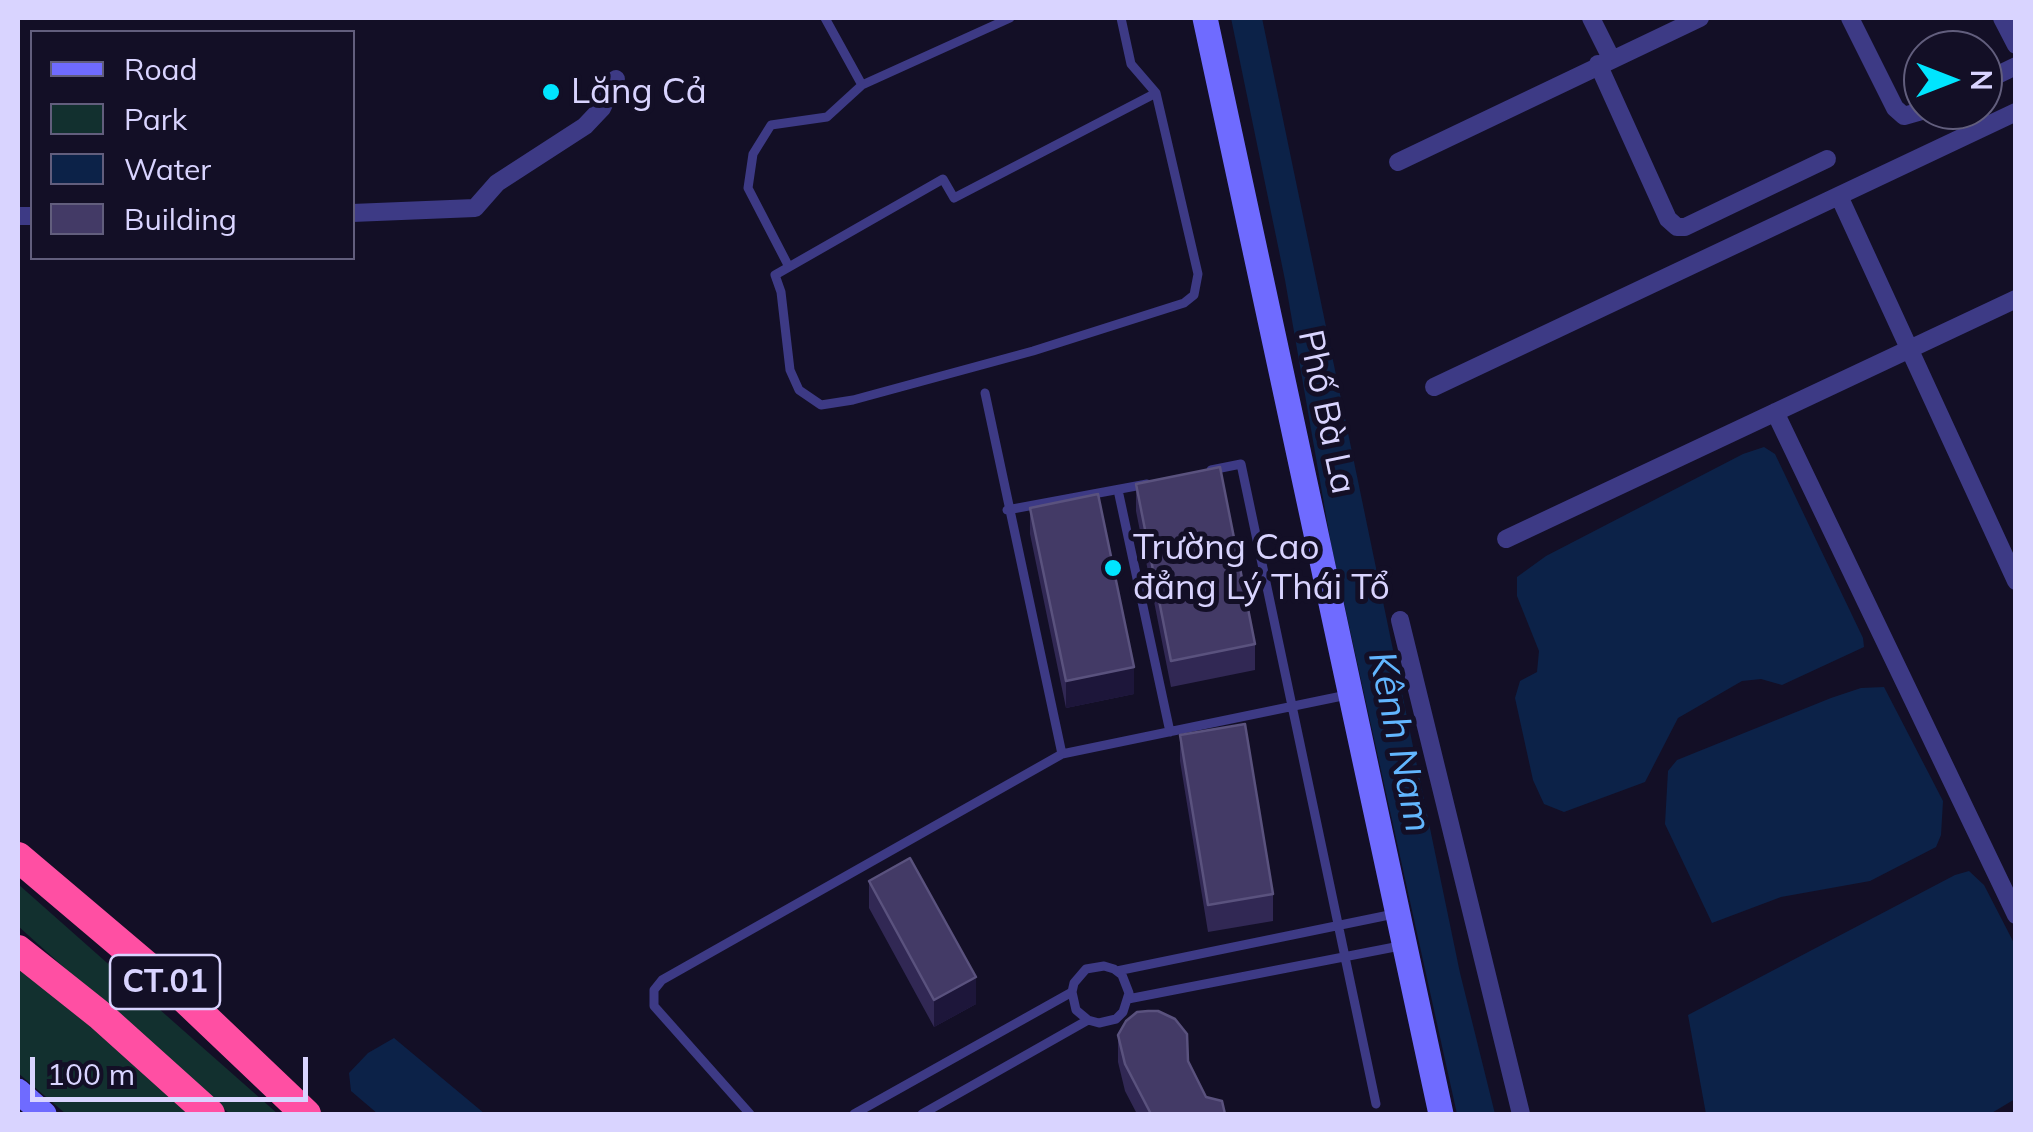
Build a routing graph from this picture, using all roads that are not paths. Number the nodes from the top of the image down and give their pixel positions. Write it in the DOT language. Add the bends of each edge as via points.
graph roads {
  1 [pos="825,18"];
  2 [pos="1010,18"];
  3 [pos="1122,18"];
  4 [pos="1205,18"];
  5 [pos="1591,18"];
  6 [pos="1700,18"];
  7 [pos="1850,18"];
  8 [pos="2002,18"];
  9 [pos="2016,45"];
  10 [pos="1604,61"];
  11 [pos="616,78"];
  12 [pos="862,85"];
  13 [pos="1156,93"];
  14 [pos="2016,112"];
  15 [pos="1903,115"];
  16 [pos="1827,159"];
  17 [pos="1398,162"];
  18 [pos="1839,196"];
  19 [pos="355,213"];
  20 [pos="788,267"];
  21 [pos="2016,299"];
  22 [pos="1908,350"];
  23 [pos="1434,387"];
  24 [pos="985,393"];
  25 [pos="1775,412"];
  26 [pos="1206,472"];
  27 [pos="1153,483"];
  28 [pos="1118,490"];
  29 [pos="1007,510"];
  30 [pos="1506,538"];
  31 [pos="2016,581"];
  32 [pos="1400,620"];
  33 [pos="1349,694"];
  34 [pos="1293,707"];
  35 [pos="1170,732"];
  36 [pos="1062,754"];
  37 [pos="18,858"];
  38 [pos="1397,914"];
  39 [pos="2016,915"];
  40 [pos="1339,926"];
  41 [pos="1403,946"];
  42 [pos="18,950"];
  43 [pos="1344,956"];
  44 [pos="1116,971"];
  45 [pos="1072,992"];
  46 [pos="1128,999"];
  47 [pos="1088,1020"];
  48 [pos="18,1092"];
  49 [pos="1376,1104"];
  50 [pos="44,1114"];
  51 [pos="207,1114"];
  52 [pos="306,1114"];
  53 [pos="750,1114"];
  54 [pos="854,1114"];
  55 [pos="922,1114"];
  56 [pos="1441,1114"];
  57 [pos="1522,1114"];
  1 -- 12 [label="lane"];
  2 -- 12 [label="lane"];
  3 -- 13 [label="lane" via="1131,64"];
  4 -- 33 [label="street, Phố Bà La"];
  5 -- 10 [label="street"];
  6 -- 10 [label="street"];
  7 -- 15 [label="street"];
  8 -- 9 [label="street"];
  10 -- 16 [label="street" via="1668,219 1677,226"];
  10 -- 17 [label="street"];
  11 -- 19 [label="street" via="585,126 497,182 474,208"];
  12 -- 20 [label="lane" via="827,118 771,125 753,154 748,188"];
  13 -- 20 [label="lane" via="954,198 942,178"];
  13 -- 20 [label="lane" via="1198,274 1197,291 1184,303 1032,351 821,405 799,390 790,370 775,275"];
  14 -- 18 [label="street"];
  18 -- 22 [label="street"];
  18 -- 23 [label="street"];
  21 -- 22 [label="street"];
  22 -- 25 [label="street"];
  22 -- 31 [label="street"];
  24 -- 29 [label="lane"];
  25 -- 30 [label="street"];
  25 -- 39 [label="street"];
  26 -- 34 [label="lane" via="1241,464"];
  27 -- 28 [label="lane"];
  28 -- 29 [label="lane"];
  28 -- 35 [label="lane"];
  29 -- 36 [label="lane"];
  32 -- 57 [label="street"];
  33 -- 34 [label="lane"];
  33 -- 38 [label="street, Phố Bà La"];
  34 -- 35 [label="lane"];
  34 -- 40 [label="lane"];
  35 -- 36 [label="lane"];
  36 -- 53 [label="lane" via="662,980 654,1006"];
  37 -- 52 [label="highway, CT.01" via="182,995"];
  38 -- 40 [label="lane"];
  38 -- 41 [label="street, Phố Bà La"];
  40 -- 43 [label="lane"];
  40 -- 44 [label="lane"];
  41 -- 43 [label="lane"];
  41 -- 56 [label="street, Phố Bà La"];
  42 -- 51 [label="highway, CT.01"];
  43 -- 46 [label="lane"];
  43 -- 49 [label="lane"];
  44 -- 45 [label="lane" via="1086,970"];
  44 -- 46 [label="lane" via="1127,983"];
  45 -- 47 [label="lane" via="1076,1010"];
  45 -- 54 [label="lane"];
  46 -- 47 [label="lane" via="1116,1019"];
  47 -- 55 [label="lane"];
  48 -- 50 [label="street"];
}
